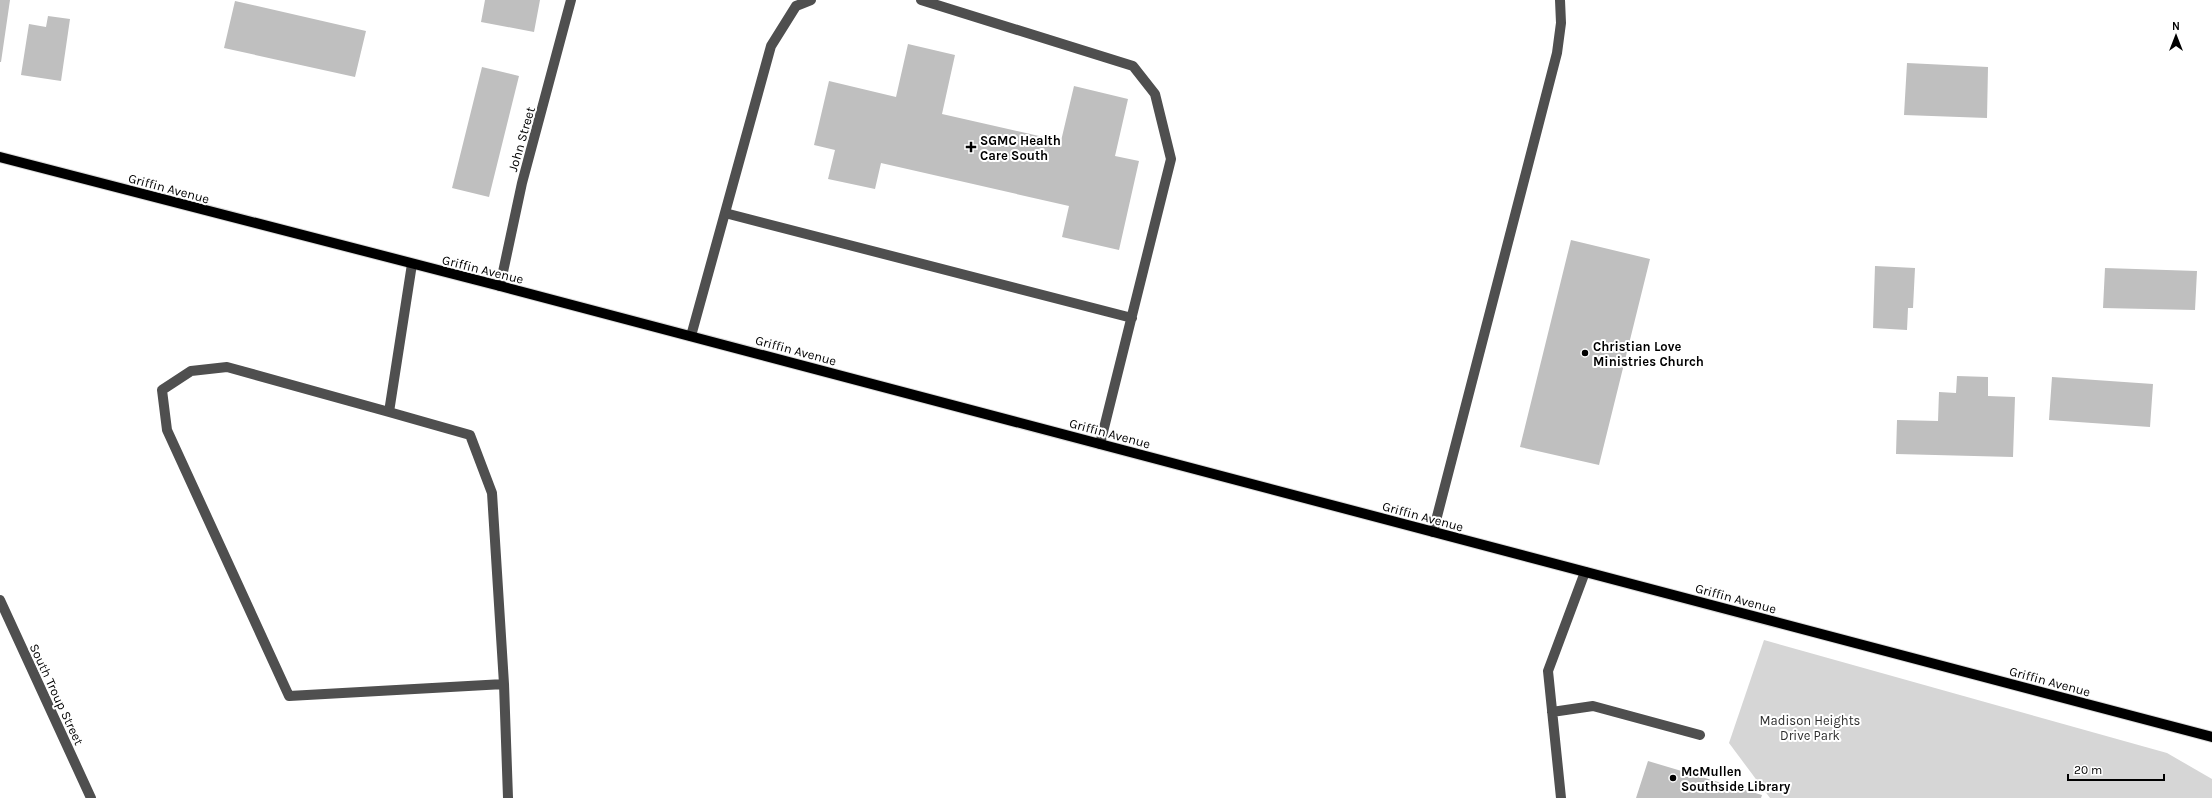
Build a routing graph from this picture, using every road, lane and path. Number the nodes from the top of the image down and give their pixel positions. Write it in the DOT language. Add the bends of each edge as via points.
graph roads {
  1 [pos="571,0"];
  2 [pos="811,0"];
  3 [pos="921,0"];
  4 [pos="1560,0"];
  5 [pos="0,158"];
  6 [pos="725,213"];
  7 [pos="412,264"];
  8 [pos="500,286"];
  9 [pos="1132,318"];
  10 [pos="691,336"];
  11 [pos="390,412"];
  12 [pos="1100,444"];
  13 [pos="1433,532"];
  14 [pos="1585,572"];
  15 [pos="0,600"];
  16 [pos="504,684"];
  17 [pos="1552,712"];
  18 [pos="1700,734"];
  19 [pos="2212,737"];
  20 [pos="91,798"];
  21 [pos="508,798"];
  22 [pos="1561,798"];
  1 -- 8 [label="street, John Street" via="522,183"];
  2 -- 6 [label="street" via="796,6 771,46"];
  3 -- 9 [label="street" via="1133,66 1155,94 1172,159"];
  4 -- 13 [label="street" via="1561,23 1557,53"];
  5 -- 7 [label="main road, Griffin Avenue"];
  6 -- 9 [label="street"];
  6 -- 10 [label="street"];
  7 -- 8 [label="main road, Griffin Avenue"];
  7 -- 11 [label="street"];
  8 -- 10 [label="main road, Griffin Avenue"];
  9 -- 12 [label="street"];
  10 -- 12 [label="main road, Griffin Avenue"];
  11 -- 16 [label="street" via="470,435 492,493"];
  11 -- 16 [label="street" via="227,367 191,371 162,390 167,430 289,696"];
  12 -- 13 [label="main road, Griffin Avenue"];
  13 -- 14 [label="main road, Griffin Avenue"];
  14 -- 17 [label="street" via="1548,671"];
  14 -- 19 [label="main road, Griffin Avenue"];
  15 -- 20 [label="street, South Troup Street"];
  16 -- 21 [label="street"];
  17 -- 18 [label="street" via="1593,706"];
  17 -- 22 [label="street"];
}
